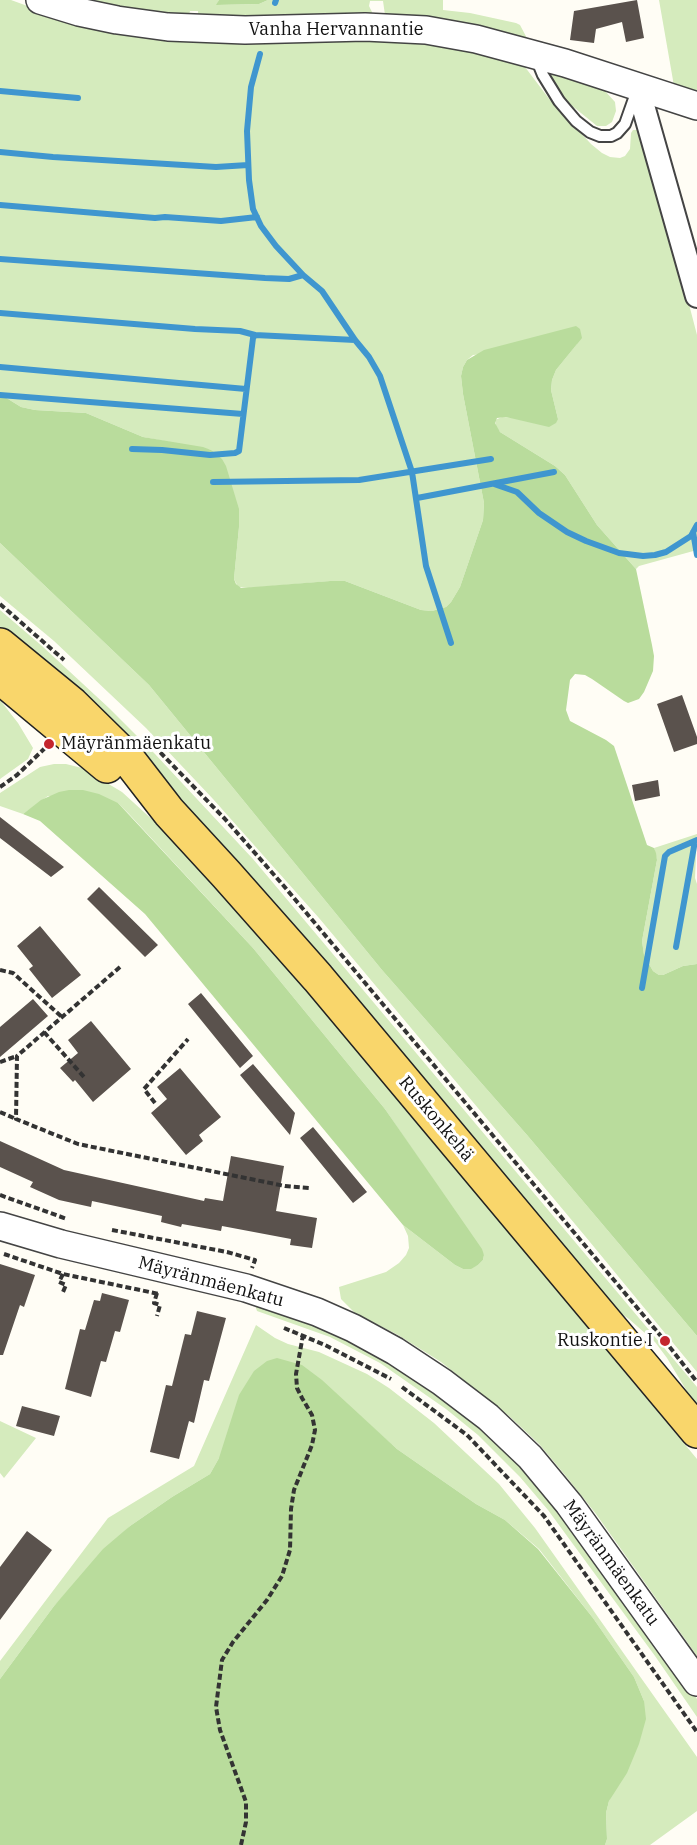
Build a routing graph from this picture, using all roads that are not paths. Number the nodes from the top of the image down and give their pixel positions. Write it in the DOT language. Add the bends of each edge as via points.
graph roads {
  1 [pos="40,0"];
  2 [pos="535,55"];
  3 [pos="638,88"];
  4 [pos="697,106"];
  5 [pos="697,296"];
  6 [pos="0,645"];
  7 [pos="0,677"];
  8 [pos="169,812"];
  9 [pos="0,1226"];
  10 [pos="697,1431"];
  11 [pos="697,1682"];
  1 -- 2 [label="street, Vanha Hervannantie" via="79,12 168,27 426,30"];
  2 -- 3 [label="street, Vanha Hervannantie"];
  2 -- 3 [label="lane" via="559,101 576,122 600,136 617,133 625,124"];
  3 -- 4 [label="street, Vanha Hervannantie"];
  3 -- 5 [label="street"];
  6 -- 8 [label="main road, Ruskonkehä" via="72,704 128,759"];
  7 -- 8 [label="main road, Ruskonkehä"];
  8 -- 10 [label="main road, Ruskonkehä" via="318,978"];
  9 -- 11 [label="street, Mäyränmäenkatu" via="246,1288 317,1312 395,1351 488,1417 530,1457 569,1504"];
}
